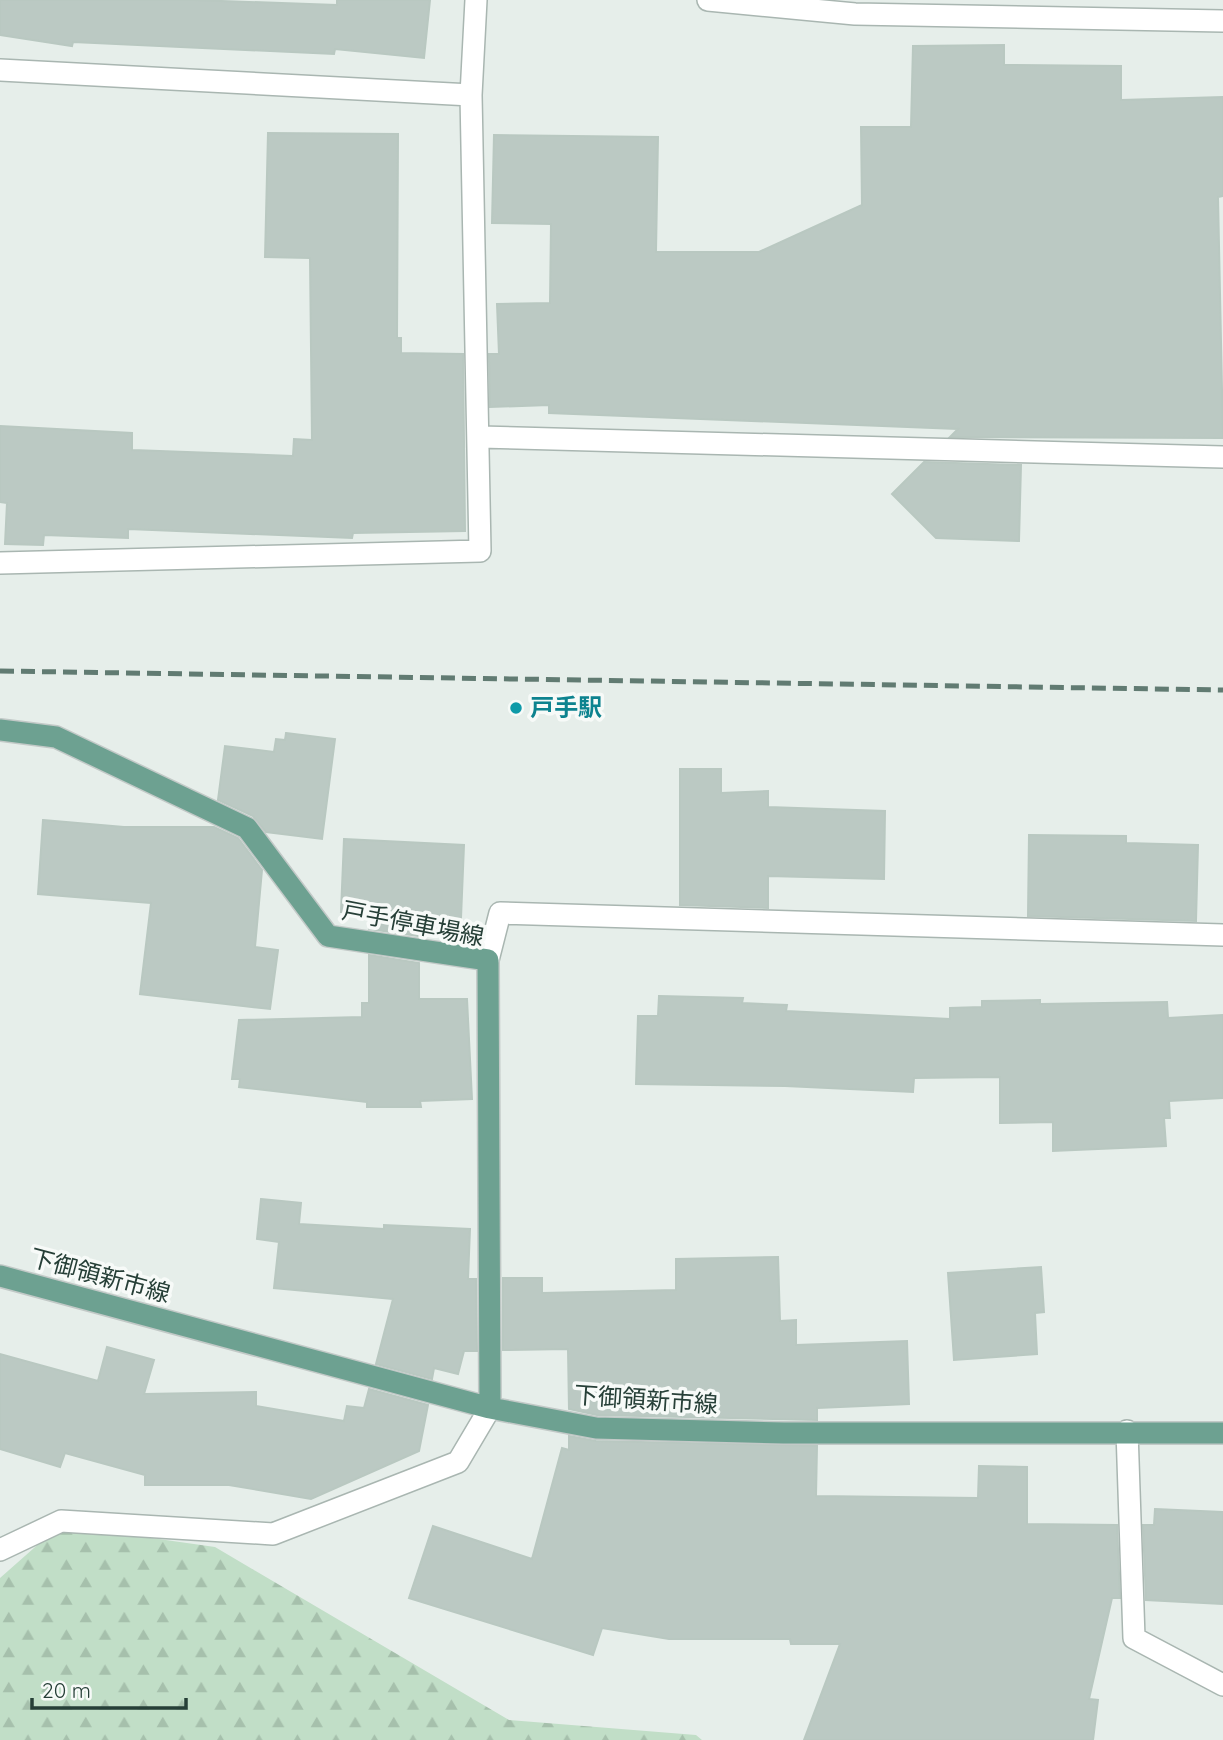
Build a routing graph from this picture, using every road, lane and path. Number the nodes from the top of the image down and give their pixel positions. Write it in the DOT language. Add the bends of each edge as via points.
graph roads {
  1 [pos="476,0"];
  2 [pos="708,0"];
  3 [pos="1223,21"];
  4 [pos="0,70"];
  5 [pos="471,95"];
  6 [pos="480,436"];
  7 [pos="1223,457"];
  8 [pos="0,563"];
  9 [pos="0,730"];
  10 [pos="1223,935"];
  11 [pos="488,960"];
  12 [pos="0,1276"];
  13 [pos="490,1408"];
  14 [pos="1127,1431"];
  15 [pos="1223,1433"];
  16 [pos="0,1550"];
  17 [pos="1223,1685"];
  1 -- 5 [label="street"];
  2 -- 3 [label="street" via="855,13"];
  4 -- 5 [label="street"];
  5 -- 6 [label="street"];
  6 -- 7 [label="street"];
  6 -- 8 [label="street" via="480,551"];
  9 -- 11 [label="main road, 戸手停車場線" via="56,737 247,828 328,936"];
  10 -- 11 [label="street" via="500,913"];
  11 -- 13 [label="main road, 戸手停車場線"];
  12 -- 13 [label="main road, 下御領新市線"];
  13 -- 14 [label="main road, 下御領新市線" via="596,1428 784,1433"];
  13 -- 16 [label="street" via="458,1462 273,1534 61,1521"];
  14 -- 15 [label="main road, 下御領新市線"];
  14 -- 17 [label="street" via="1134,1638"];
}
